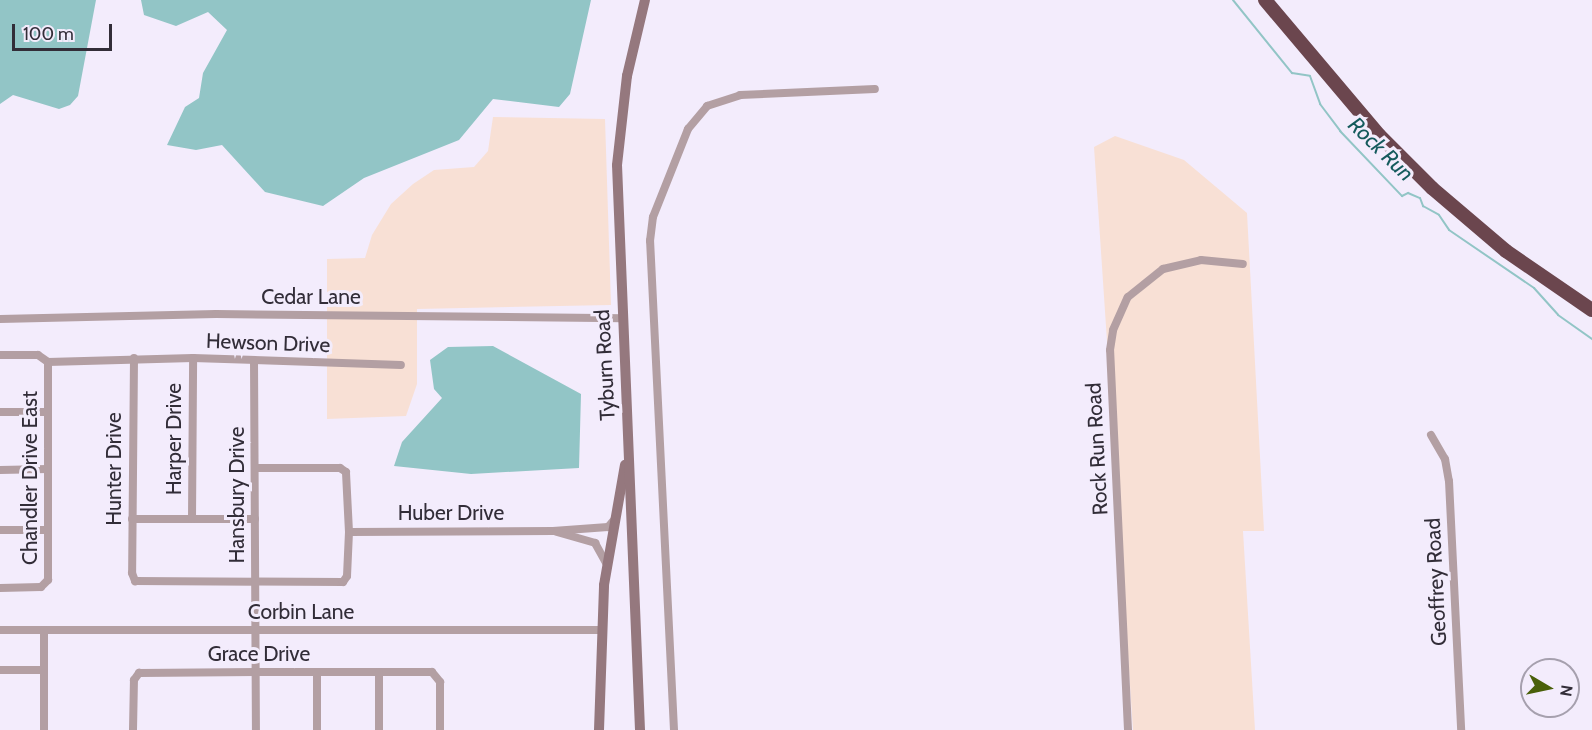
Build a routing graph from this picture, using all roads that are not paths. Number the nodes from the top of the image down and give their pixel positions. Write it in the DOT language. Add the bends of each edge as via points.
graph roads {
  1 [pos="645,0"];
  2 [pos="1264,0"];
  3 [pos="1276,0"];
  4 [pos="875,89"];
  5 [pos="1243,264"];
  6 [pos="1592,299"];
  7 [pos="1592,309"];
  8 [pos="622,318"];
  9 [pos="0,319"];
  10 [pos="0,355"];
  11 [pos="134,358"];
  12 [pos="193,358"];
  13 [pos="254,360"];
  14 [pos="48,362"];
  15 [pos="401,365"];
  16 [pos="0,412"];
  17 [pos="48,412"];
  18 [pos="1431,435"];
  19 [pos="629,447"];
  20 [pos="255,468"];
  21 [pos="0,470"];
  22 [pos="48,470"];
  23 [pos="132,519"];
  24 [pos="192,519"];
  25 [pos="255,519"];
  26 [pos="614,519"];
  27 [pos="0,530"];
  28 [pos="48,530"];
  29 [pos="553,531"];
  30 [pos="349,532"];
  31 [pos="606,564"];
  32 [pos="255,584"];
  33 [pos="0,588"];
  34 [pos="0,630"];
  35 [pos="44,630"];
  36 [pos="256,630"];
  37 [pos="602,630"];
  38 [pos="0,670"];
  39 [pos="44,670"];
  40 [pos="255,672"];
  41 [pos="317,672"];
  42 [pos="380,672"];
  43 [pos="44,730"];
  44 [pos="133,730"];
  45 [pos="256,730"];
  46 [pos="317,730"];
  47 [pos="379,730"];
  48 [pos="440,730"];
  49 [pos="599,730"];
  50 [pos="640,730"];
  51 [pos="674,730"];
  52 [pos="1128,730"];
  53 [pos="1461,730"];
  1 -- 8 [label="main road, Tyburn Road" via="627,76 617,165"];
  2 -- 7 [label="highway" via="1379,135 1431,188 1506,251"];
  3 -- 6 [label="highway" via="1386,129 1438,181 1512,244"];
  4 -- 51 [label="street" via="740,95 707,106 688,129 655,211 650,241"];
  5 -- 52 [label="street, Rock Run Road" via="1201,260 1163,268 1128,297 1113,330 1110,350"];
  8 -- 9 [label="street, Cedar Lane" via="216,314"];
  8 -- 19 [label="main road, Tyburn Road"];
  10 -- 14 [label="street, Hewson Drive" via="38,355"];
  11 -- 12 [label="street, Hewson Drive"];
  11 -- 14 [label="street, Hewson Drive"];
  11 -- 23 [label="street, Hunter Drive"];
  12 -- 13 [label="street, Hewson Drive"];
  12 -- 24 [label="street, Harper Drive"];
  13 -- 15 [label="street, Hewson Drive"];
  13 -- 20 [label="street, Hansbury Drive"];
  14 -- 17 [label="street, Chandler Drive East"];
  16 -- 17 [label="street"];
  17 -- 22 [label="street, Chandler Drive East"];
  18 -- 53 [label="street, Geoffrey Road" via="1445,459 1449,481"];
  19 -- 26 [label="main road"];
  19 -- 50 [label="main road, Tyburn Road"];
  20 -- 25 [label="street, Hansbury Drive"];
  20 -- 30 [label="street" via="340,468 346,472"];
  21 -- 22 [label="street"];
  22 -- 28 [label="street, Chandler Drive East"];
  23 -- 24 [label="street"];
  23 -- 32 [label="street, Hunter Drive" via="134,580 141,584"];
  24 -- 25 [label="street"];
  25 -- 32 [label="street, Hansbury Drive"];
  26 -- 29 [label="street, Huber Drive" via="608,527"];
  26 -- 31 [label="main road"];
  27 -- 28 [label="street"];
  28 -- 33 [label="street, Chandler Drive East" via="45,585"];
  29 -- 30 [label="street, Huber Drive"];
  29 -- 31 [label="street, Huber Drive" via="595,543"];
  30 -- 32 [label="street" via="343,582"];
  31 -- 37 [label="main road"];
  32 -- 36 [label="street, Hansbury Drive"];
  34 -- 35 [label="street, Corbin Lane"];
  35 -- 36 [label="street, Corbin Lane"];
  35 -- 39 [label="street"];
  36 -- 37 [label="street, Corbin Lane"];
  36 -- 40 [label="street, Hansbury Drive"];
  37 -- 49 [label="main road"];
  38 -- 39 [label="street"];
  39 -- 43 [label="street"];
  40 -- 41 [label="street, Grace Drive"];
  40 -- 44 [label="street, Grace Drive" via="139,672 134,680"];
  40 -- 45 [label="street, Hansbury Drive"];
  41 -- 42 [label="street, Grace Drive"];
  41 -- 46 [label="street"];
  42 -- 47 [label="street"];
  42 -- 48 [label="street, Grace Drive" via="437,675"];
}
